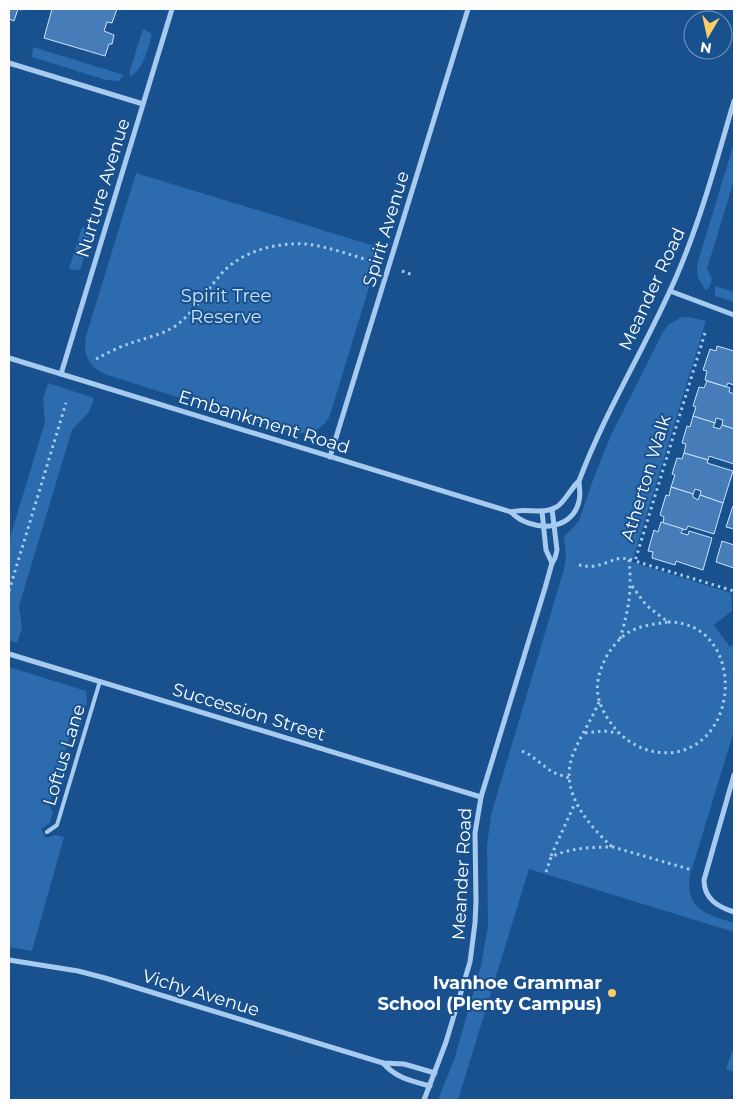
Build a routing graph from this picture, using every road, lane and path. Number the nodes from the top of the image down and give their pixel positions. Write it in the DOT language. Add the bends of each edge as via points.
graph roads {
  1 [pos="172,9"];
  2 [pos="468,9"];
  3 [pos="9,64"];
  4 [pos="734,101"];
  5 [pos="143,104"];
  6 [pos="389,267"];
  7 [pos="413,275"];
  8 [pos="670,291"];
  9 [pos="734,315"];
  10 [pos="705,333"];
  11 [pos="9,358"];
  12 [pos="96,359"];
  13 [pos="61,374"];
  14 [pos="66,402"];
  15 [pos="330,457"];
  16 [pos="578,481"];
  17 [pos="552,509"];
  18 [pos="542,511"];
  19 [pos="511,512"];
  20 [pos="554,525"];
  21 [pos="543,527"];
  22 [pos="629,559"];
  23 [pos="635,561"];
  24 [pos="552,563"];
  25 [pos="578,564"];
  26 [pos="631,586"];
  27 [pos="9,591"];
  28 [pos="734,591"];
  29 [pos="668,622"];
  30 [pos="620,640"];
  31 [pos="716,641"];
  32 [pos="9,654"];
  33 [pos="100,681"];
  34 [pos="599,701"];
  35 [pos="719,726"];
  36 [pos="584,733"];
  37 [pos="619,733"];
  38 [pos="522,751"];
  39 [pos="734,775"];
  40 [pos="569,778"];
  41 [pos="481,797"];
  42 [pos="575,802"];
  43 [pos="47,832"];
  44 [pos="612,847"];
  45 [pos="551,857"];
  46 [pos="546,872"];
  47 [pos="704,874"];
  48 [pos="734,912"];
  49 [pos="9,960"];
  50 [pos="383,1063"];
  51 [pos="435,1073"];
  52 [pos="430,1086"];
  53 [pos="424,1100"];
  1 -- 5 [label="street, Nurture Avenue"];
  2 -- 6 [label="street, Spirit Avenue"];
  3 -- 5 [label="street"];
  4 -- 8 [label="street, Meander Road" via="696,227"];
  5 -- 13 [label="street, Nurture Avenue"];
  6 -- 7 [label="path"];
  6 -- 12 [label="path" via="306,244 252,252 229,266 187,316 174,326"];
  6 -- 15 [label="street, Spirit Avenue"];
  8 -- 9 [label="street"];
  8 -- 16 [label="street, Meander Road" via="605,417"];
  10 -- 23 [label="path, Atherton Walk"];
  11 -- 13 [label="street, Embankment Road"];
  13 -- 15 [label="street, Embankment Road"];
  14 -- 27 [label="path"];
  15 -- 19 [label="street, Embankment Road"];
  16 -- 17 [label="street, Meander Road"];
  16 -- 20 [label="street, Meander Road" via="579,502 574,513"];
  17 -- 18 [label="street"];
  17 -- 20 [label="street, Meander Road"];
  18 -- 19 [label="street"];
  18 -- 21 [label="street"];
  19 -- 21 [label="street" via="524,523"];
  20 -- 21 [label="street, Meander Road"];
  20 -- 24 [label="street, Meander Road" via="557,550"];
  21 -- 24 [label="street" via="546,550"];
  22 -- 23 [label="path"];
  22 -- 25 [label="path" via="618,558 594,566"];
  22 -- 26 [label="path"];
  23 -- 28 [label="path, Atherton Walk"];
  24 -- 41 [label="street, Meander Road"];
  26 -- 29 [label="path" via="646,605"];
  26 -- 30 [label="path"];
  29 -- 30 [label="path" via="638,628"];
  29 -- 31 [label="path" via="691,625"];
  30 -- 34 [label="path" via="608,656 598,680"];
  32 -- 33 [label="street, Succession Street"];
  33 -- 41 [label="street, Succession Street"];
  33 -- 43 [label="lane, Loftus Lane" via="57,825"];
  34 -- 36 [label="path"];
  34 -- 37 [label="path"];
  35 -- 37 [label="path" via="693,747 664,754 635,745"];
  36 -- 37 [label="path"];
  36 -- 40 [label="path" via="572,759"];
  38 -- 40 [label="path" via="552,772"];
  39 -- 47 [label="street"];
  40 -- 42 [label="path"];
  41 -- 51 [label="street, Meander Road" via="475,833 476,902 472,952"];
  42 -- 44 [label="path" via="591,826"];
  42 -- 45 [label="path"];
  44 -- 45 [label="path" via="564,852"];
  44 -- 47 [label="path"];
  45 -- 46 [label="path"];
  47 -- 48 [label="street" via="704,887 709,897 719,907"];
  49 -- 50 [label="street, Vichy Avenue" via="105,978"];
  50 -- 51 [label="street, Vichy Avenue" via="404,1064"];
  50 -- 52 [label="street, Vichy Avenue" via="400,1077"];
  51 -- 52 [label="street, Meander Road"];
  52 -- 53 [label="street, Meander Road"];
}
